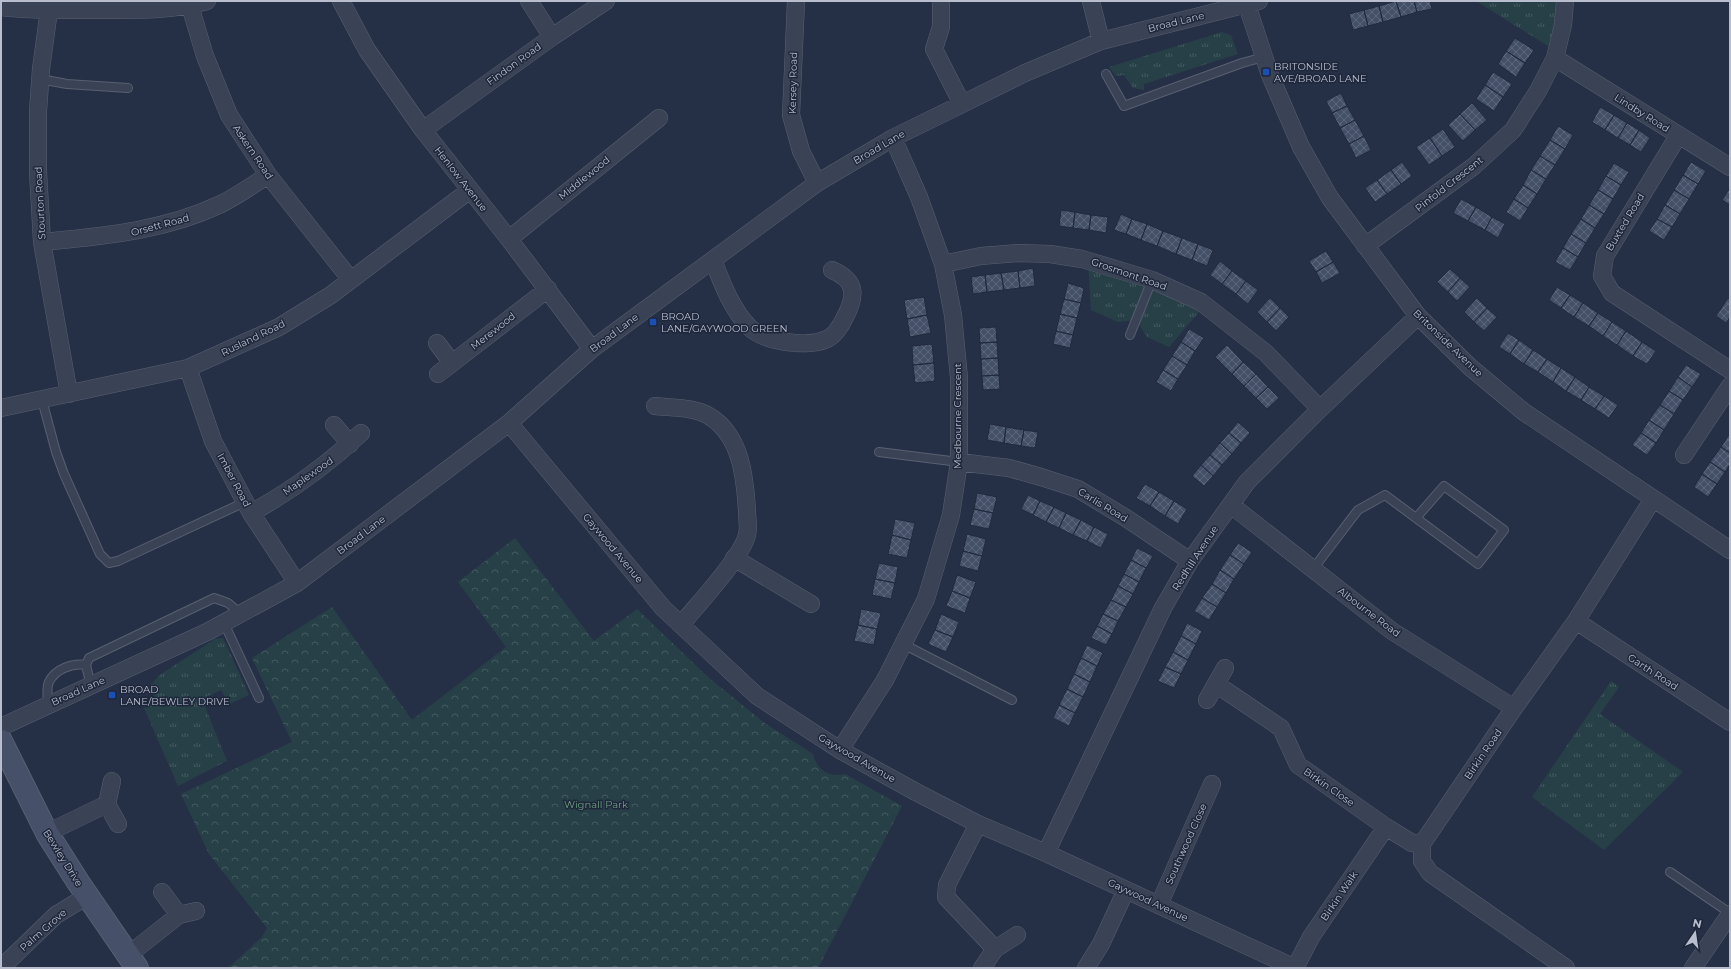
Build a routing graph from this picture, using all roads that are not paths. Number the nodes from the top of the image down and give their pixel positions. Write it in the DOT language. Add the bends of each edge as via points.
graph roads {
  1 [pos="207,1"];
  2 [pos="341,1"];
  3 [pos="529,1"];
  4 [pos="606,1"];
  5 [pos="796,1"];
  6 [pos="941,1"];
  7 [pos="1091,1"];
  8 [pos="1565,1"];
  9 [pos="1253,3"];
  10 [pos="119,5"];
  11 [pos="1,6"];
  12 [pos="190,6"];
  13 [pos="49,10"];
  14 [pos="552,37"];
  15 [pos="1101,41"];
  16 [pos="1264,57"];
  17 [pos="1555,58"];
  18 [pos="1106,74"];
  19 [pos="40,78"];
  20 [pos="128,88"];
  21 [pos="962,104"];
  22 [pos="659,118"];
  23 [pos="423,130"];
  24 [pos="1678,136"];
  25 [pos="893,138"];
  26 [pos="1730,167"];
  27 [pos="268,175"];
  28 [pos="817,183"];
  29 [pos="470,190"];
  30 [pos="509,239"];
  31 [pos="42,242"];
  32 [pos="1365,246"];
  33 [pos="713,260"];
  34 [pos="943,264"];
  35 [pos="832,270"];
  36 [pos="351,280"];
  37 [pos="1152,280"];
  38 [pos="548,289"];
  39 [pos="1418,316"];
  40 [pos="1130,335"];
  41 [pos="437,343"];
  42 [pos="592,349"];
  43 [pos="452,362"];
  44 [pos="188,368"];
  45 [pos="1730,370"];
  46 [pos="438,374"];
  47 [pos="1730,386"];
  48 [pos="70,394"];
  49 [pos="42,400"];
  50 [pos="656,406"];
  51 [pos="1,408"];
  52 [pos="1320,409"];
  53 [pos="509,423"];
  54 [pos="334,425"];
  55 [pos="879,452"];
  56 [pos="1684,455"];
  57 [pos="959,462"];
  58 [pos="1653,499"];
  59 [pos="1231,504"];
  60 [pos="248,507"];
  61 [pos="1416,518"];
  62 [pos="1730,550"];
  63 [pos="734,558"];
  64 [pos="1190,561"];
  65 [pos="1313,569"];
  66 [pos="297,583"];
  67 [pos="811,604"];
  68 [pos="241,614"];
  69 [pos="1576,621"];
  70 [pos="224,623"];
  71 [pos="681,625"];
  72 [pos="903,644"];
  73 [pos="86,665"];
  74 [pos="1225,668"];
  75 [pos="1216,684"];
  76 [pos="91,686"];
  77 [pos="259,698"];
  78 [pos="1012,700"];
  79 [pos="1207,700"];
  80 [pos="48,705"];
  81 [pos="1514,708"];
  82 [pos="1730,721"];
  83 [pos="1,727"];
  84 [pos="1,741"];
  85 [pos="840,750"];
  86 [pos="112,781"];
  87 [pos="1212,784"];
  88 [pos="107,804"];
  89 [pos="118,824"];
  90 [pos="978,824"];
  91 [pos="1386,826"];
  92 [pos="47,833"];
  93 [pos="1422,844"];
  94 [pos="1046,853"];
  95 [pos="1670,872"];
  96 [pos="1126,890"];
  97 [pos="162,892"];
  98 [pos="87,896"];
  99 [pos="1159,905"];
  100 [pos="196,911"];
  101 [pos="1730,913"];
  102 [pos="179,915"];
  103 [pos="1017,935"];
  104 [pos="995,949"];
  105 [pos="132,962"];
  106 [pos="1,968"];
  107 [pos="982,968"];
  108 [pos="1086,968"];
  109 [pos="1295,968"];
  110 [pos="1566,968"];
  111 [pos="1693,968"];
  1 -- 12 [label="street"];
  2 -- 23 [label="street, Henlow Avenue" via="367,50"];
  3 -- 14 [label="street"];
  4 -- 14 [label="street, Findon Road"];
  5 -- 28 [label="street, Kersey Road" via="791,115 801,151"];
  6 -- 21 [label="street" via="941,27 934,49"];
  7 -- 15 [label="street"];
  8 -- 17 [label="street, Pinfold Crescent" via="1563,25"];
  9 -- 15 [label="street, Broad Lane"];
  9 -- 16 [label="street, Britonside Avenue"];
  10 -- 12 [label="street"];
  10 -- 13 [label="street"];
  11 -- 13 [label="street"];
  12 -- 27 [label="street, Askern Road" via="205,56 229,115"];
  13 -- 19 [label="street, Stourton Road"];
  14 -- 23 [label="street, Findon Road"];
  15 -- 21 [label="street, Broad Lane" via="1025,73"];
  16 -- 18 [label="lane" via="1242,62 1124,106"];
  16 -- 32 [label="street, Britonside Avenue" via="1302,146 1330,198"];
  17 -- 24 [label="street, Lindby Road"];
  17 -- 32 [label="street, Pinfold Crescent" via="1513,130 1474,166"];
  19 -- 20 [label="lane" via="67,84"];
  19 -- 31 [label="street, Stourton Road" via="38,172"];
  21 -- 25 [label="street, Broad Lane"];
  22 -- 30 [label="street, Middlewood"];
  23 -- 29 [label="street, Henlow Avenue"];
  24 -- 26 [label="street, Lindby Road"];
  24 -- 45 [label="street, Buxted Road" via="1605,256 1602,276 1612,293"];
  25 -- 28 [label="street, Broad Lane"];
  25 -- 34 [label="street, Medbourne Crescent" via="919,197"];
  27 -- 31 [label="street, Orsett Road" via="222,203 171,224 120,235"];
  27 -- 36 [label="street, Askern Road"];
  28 -- 33 [label="street, Broad Lane"];
  29 -- 30 [label="street, Henlow Avenue"];
  29 -- 36 [label="street, Rusland Road"];
  30 -- 38 [label="street, Henlow Avenue"];
  31 -- 48 [label="street, Stourton Road"];
  32 -- 39 [label="street, Britonside Avenue"];
  33 -- 35 [label="street" via="734,307 750,328 773,340 810,344 828,339 841,326 852,303 852,289 844,275"];
  33 -- 42 [label="street, Broad Lane"];
  34 -- 37 [label="street, Grosmont Road" via="981,256 1050,254 1082,259"];
  34 -- 57 [label="street, Medbourne Crescent" via="953,315 959,378"];
  36 -- 44 [label="street, Rusland Road" via="331,296 279,326"];
  37 -- 40 [label="lane"];
  37 -- 52 [label="street, Grosmont Road" via="1201,302 1266,353"];
  38 -- 42 [label="street, Henlow Avenue"];
  38 -- 43 [label="street, Merewood"];
  39 -- 52 [label="street, Redhill Avenue"];
  39 -- 58 [label="street, Britonside Avenue" via="1470,367 1524,412"];
  41 -- 43 [label="street"];
  42 -- 53 [label="street, Broad Lane"];
  43 -- 46 [label="street, Merewood"];
  44 -- 48 [label="street, Rusland Road"];
  44 -- 60 [label="street, Imber Road" via="213,441"];
  47 -- 56 [label="street"];
  48 -- 49 [label="street, Rusland Road"];
  49 -- 51 [label="street, Rusland Road"];
  49 -- 60 [label="lane" via="64,474 100,554 109,563"];
  50 -- 63 [label="street" via="708,415 728,436 742,463 748,534"];
  52 -- 59 [label="street, Redhill Avenue" via="1247,482"];
  53 -- 66 [label="street, Broad Lane"];
  53 -- 71 [label="street, Gaywood Avenue" via="663,608"];
  54 -- 60 [label="street, Maplewood" via="355,438 312,474 270,502"];
  55 -- 57 [label="lane"];
  57 -- 64 [label="street, Carlis Road" via="1009,468 1078,489"];
  57 -- 72 [label="street, Medbourne Crescent" via="951,515 926,599"];
  58 -- 62 [label="street, Britonside Avenue"];
  58 -- 69 [label="street, Birkin Road"];
  59 -- 64 [label="street, Redhill Avenue"];
  59 -- 65 [label="street, Albourne Road"];
  60 -- 66 [label="street, Imber Road"];
  61 -- 61 [label="lane" via="1478,564 1504,530 1444,486"];
  61 -- 65 [label="lane" via="1385,495 1358,510"];
  63 -- 67 [label="street"];
  63 -- 71 [label="street"];
  64 -- 94 [label="street, Redhill Avenue" via="1163,608"];
  65 -- 81 [label="street, Albourne Road" via="1392,631"];
  66 -- 68 [label="street, Broad Lane"];
  68 -- 70 [label="street, Broad Lane"];
  68 -- 73 [label="lane" via="228,603 214,598 89,658"];
  69 -- 81 [label="street, Birkin Road"];
  69 -- 82 [label="street, Garth Road"];
  70 -- 76 [label="street, Broad Lane"];
  70 -- 77 [label="lane"];
  71 -- 85 [label="street, Gaywood Avenue" via="757,696"];
  72 -- 78 [label="lane"];
  72 -- 85 [label="street, Medbourne Crescent" via="885,680"];
  73 -- 76 [label="lane"];
  73 -- 80 [label="lane" via="78,663 56,672 48,684"];
  74 -- 75 [label="street"];
  75 -- 79 [label="street"];
  75 -- 91 [label="street, Birkin Close" via="1281,728 1298,765"];
  76 -- 80 [label="street, Broad Lane"];
  80 -- 83 [label="street, Broad Lane"];
  81 -- 93 [label="street, Birkin Road"];
  84 -- 92 [label="street, Bewley Drive"];
  85 -- 90 [label="street, Gaywood Avenue"];
  86 -- 88 [label="street"];
  87 -- 99 [label="street, Southwood Close"];
  88 -- 89 [label="street"];
  88 -- 92 [label="street"];
  90 -- 94 [label="street, Gaywood Avenue"];
  90 -- 104 [label="street" via="947,885 946,897"];
  91 -- 93 [label="street, Birkin Close" via="1412,843"];
  91 -- 109 [label="street, Birkin Walk" via="1311,937"];
  92 -- 98 [label="street, Bewley Drive"];
  93 -- 110 [label="street" via="1422,861 1430,873"];
  94 -- 96 [label="street, Gaywood Avenue"];
  95 -- 101 [label="lane"];
  96 -- 99 [label="street, Gaywood Avenue"];
  96 -- 108 [label="street" via="1102,944"];
  97 -- 102 [label="street"];
  98 -- 105 [label="street, Bewley Drive"];
  98 -- 106 [label="street, Palm Grove" via="56,915"];
  99 -- 109 [label="street, Gaywood Avenue"];
  100 -- 102 [label="street"];
  101 -- 111 [label="street"];
  102 -- 105 [label="street"];
  103 -- 104 [label="street"];
  104 -- 107 [label="street"];
}
